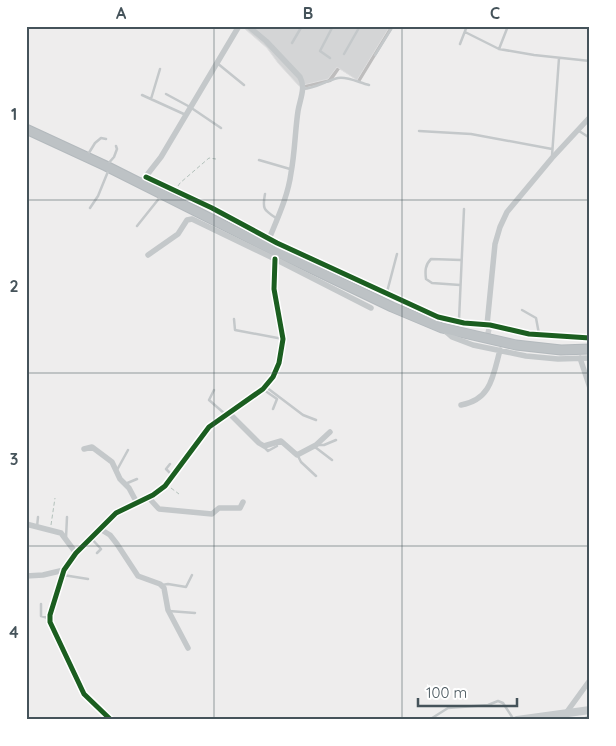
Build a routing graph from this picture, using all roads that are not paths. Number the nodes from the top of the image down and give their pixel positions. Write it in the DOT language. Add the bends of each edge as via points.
graph roads {
  1 [pos="239,26"];
  2 [pos="248,26"];
  3 [pos="302,26"];
  4 [pos="333,26"];
  5 [pos="360,26"];
  6 [pos="394,26"];
  7 [pos="467,26"];
  8 [pos="508,26"];
  9 [pos="465,32"];
  10 [pos="292,43"];
  11 [pos="460,44"];
  12 [pos="499,49"];
  13 [pos="344,54"];
  14 [pos="375,55"];
  15 [pos="330,58"];
  16 [pos="559,58"];
  17 [pos="590,61"];
  18 [pos="216,62"];
  19 [pos="160,70"];
  20 [pos="244,85"];
  21 [pos="369,85"];
  22 [pos="303,89"];
  23 [pos="166,94"];
  24 [pos="142,95"];
  25 [pos="151,99"];
  26 [pos="190,107"];
  27 [pos="186,115"];
  28 [pos="590,117"];
  29 [pos="221,128"];
  30 [pos="26,129"];
  31 [pos="419,131"];
  32 [pos="578,131"];
  33 [pos="106,138"];
  34 [pos="590,138"];
  35 [pos="116,146"];
  36 [pos="552,149"];
  37 [pos="87,156"];
  38 [pos="552,158"];
  39 [pos="259,160"];
  40 [pos="108,167"];
  41 [pos="292,170"];
  42 [pos="143,181"];
  43 [pos="265,194"];
  44 [pos="162,195"];
  45 [pos="90,208"];
  46 [pos="464,209"];
  47 [pos="277,219"];
  48 [pos="137,226"];
  49 [pos="269,239"];
  50 [pos="274,252"];
  51 [pos="397,254"];
  52 [pos="148,255"];
  53 [pos="462,260"];
  54 [pos="460,285"];
  55 [pos="387,294"];
  56 [pos="371,308"];
  57 [pos="522,310"];
  58 [pos="234,319"];
  59 [pos="451,325"];
  60 [pos="489,326"];
  61 [pos="539,335"];
  62 [pos="590,338"];
  63 [pos="282,339"];
  64 [pos="590,349"];
  65 [pos="500,350"];
  66 [pos="580,358"];
  67 [pos="590,358"];
  68 [pos="264,388"];
  69 [pos="590,388"];
  70 [pos="214,390"];
  71 [pos="460,405"];
  72 [pos="273,409"];
  73 [pos="228,414"];
  74 [pos="316,420"];
  75 [pos="330,432"];
  76 [pos="336,440"];
  77 [pos="315,445"];
  78 [pos="264,446"];
  79 [pos="277,446"];
  80 [pos="84,449"];
  81 [pos="128,450"];
  82 [pos="297,455"];
  83 [pos="332,460"];
  84 [pos="170,464"];
  85 [pos="116,470"];
  86 [pos="172,476"];
  87 [pos="316,476"];
  88 [pos="138,479"];
  89 [pos="125,484"];
  90 [pos="148,498"];
  91 [pos="243,502"];
  92 [pos="137,503"];
  93 [pos="38,517"];
  94 [pos="67,518"];
  95 [pos="26,524"];
  96 [pos="37,527"];
  97 [pos="100,529"];
  98 [pos="91,538"];
  99 [pos="66,539"];
  100 [pos="76,553"];
  101 [pos="98,553"];
  102 [pos="63,572"];
  103 [pos="192,575"];
  104 [pos="26,576"];
  105 [pos="88,579"];
  106 [pos="162,585"];
  107 [pos="41,604"];
  108 [pos="168,610"];
  109 [pos="195,613"];
  110 [pos="50,618"];
  111 [pos="188,648"];
  112 [pos="590,680"];
  113 [pos="590,710"];
  114 [pos="564,716"];
  115 [pos="338,719"];
  116 [pos="111,720"];
  117 [pos="342,720"];
  118 [pos="429,720"];
  119 [pos="516,720"];
  1 -- 18 [label="street"];
  2 -- 22 [label="street" via="300,77"];
  3 -- 10 [label="lane"];
  4 -- 15 [label="lane" via="320,51"];
  5 -- 13 [label="lane"];
  6 -- 14 [label="lane"];
  7 -- 9 [label="lane"];
  8 -- 12 [label="lane"];
  9 -- 11 [label="lane"];
  9 -- 12 [label="lane"];
  12 -- 16 [label="lane"];
  16 -- 17 [label="lane"];
  16 -- 36 [label="lane"];
  18 -- 20 [label="lane"];
  18 -- 26 [label="street"];
  19 -- 25 [label="lane"];
  21 -- 22 [label="lane" via="339,78"];
  22 -- 41 [label="street"];
  23 -- 26 [label="lane"];
  24 -- 25 [label="lane"];
  25 -- 27 [label="lane"];
  26 -- 27 [label="street"];
  26 -- 29 [label="lane"];
  27 -- 42 [label="street"];
  28 -- 32 [label="street"];
  30 -- 37 [label="highway"];
  31 -- 36 [label="lane" via="471,134"];
  32 -- 34 [label="lane"];
  32 -- 38 [label="street"];
  33 -- 37 [label="lane" via="95,143"];
  35 -- 40 [label="lane"];
  36 -- 38 [label="lane"];
  37 -- 40 [label="highway"];
  38 -- 60 [label="street" via="516,200 500,227 495,244"];
  39 -- 41 [label="lane"];
  40 -- 42 [label="highway"];
  40 -- 45 [label="lane" via="98,196"];
  41 -- 47 [label="street"];
  42 -- 44 [label="highway"];
  42 -- 49 [label="street" via="176,191"];
  43 -- 47 [label="lane" via="265,210"];
  44 -- 48 [label="lane"];
  44 -- 50 [label="highway"];
  46 -- 53 [label="lane"];
  47 -- 49 [label="street"];
  49 -- 50 [label="street"];
  50 -- 52 [label="street" via="190,218 178,234"];
  50 -- 55 [label="street"];
  50 -- 56 [label="street"];
  50 -- 59 [label="highway" via="392,307"];
  50 -- 63 [label="street" via="274,289"];
  51 -- 55 [label="lane"];
  53 -- 54 [label="lane"];
  53 -- 54 [label="lane" via="431,259 425,273 426,279 432,283"];
  54 -- 59 [label="lane"];
  55 -- 59 [label="street"];
  57 -- 61 [label="lane" via="536,318"];
  58 -- 63 [label="lane" via="235,330"];
  59 -- 60 [label="street"];
  59 -- 64 [label="highway" via="516,345 561,350"];
  59 -- 65 [label="street" via="452,337"];
  60 -- 61 [label="street"];
  61 -- 62 [label="street"];
  63 -- 68 [label="street" via="276,370"];
  65 -- 66 [label="street" via="526,356"];
  65 -- 71 [label="street" via="491,382 483,394 474,402"];
  66 -- 67 [label="street"];
  66 -- 69 [label="street"];
  68 -- 72 [label="lane" via="277,399"];
  68 -- 73 [label="street"];
  68 -- 74 [label="lane" via="303,415"];
  70 -- 73 [label="lane" via="209,400"];
  73 -- 78 [label="street"];
  73 -- 86 [label="street" via="209,427"];
  75 -- 77 [label="street"];
  76 -- 77 [label="lane"];
  77 -- 82 [label="street"];
  77 -- 83 [label="lane"];
  78 -- 79 [label="lane" via="268,451"];
  78 -- 82 [label="street" via="281,441"];
  80 -- 85 [label="street" via="95,448 112,462"];
  81 -- 85 [label="lane"];
  82 -- 87 [label="lane"];
  84 -- 86 [label="lane" via="166,469"];
  85 -- 89 [label="street"];
  86 -- 90 [label="street"];
  88 -- 89 [label="lane"];
  89 -- 92 [label="street"];
  90 -- 91 [label="street" via="159,509 209,514 219,508 240,508"];
  90 -- 92 [label="street"];
  92 -- 97 [label="street" via="116,513"];
  93 -- 96 [label="lane"];
  94 -- 99 [label="lane"];
  95 -- 96 [label="street"];
  96 -- 99 [label="street" via="60,533"];
  97 -- 98 [label="street"];
  97 -- 106 [label="street" via="117,544 138,576"];
  98 -- 100 [label="street"];
  98 -- 101 [label="lane" via="101,548"];
  99 -- 100 [label="street"];
  100 -- 102 [label="street"];
  102 -- 104 [label="street"];
  102 -- 105 [label="lane"];
  102 -- 110 [label="street"];
  103 -- 106 [label="lane" via="186,587"];
  106 -- 108 [label="street"];
  107 -- 110 [label="lane" via="41,616"];
  108 -- 109 [label="lane"];
  108 -- 111 [label="street"];
  110 -- 116 [label="street" via="53,632 84,694"];
  112 -- 114 [label="street"];
  113 -- 114 [label="main road"];
  114 -- 119 [label="main road"];
  115 -- 117 [label="lane"];
  118 -- 119 [label="lane" via="448,708 488,705 498,701"];
}
